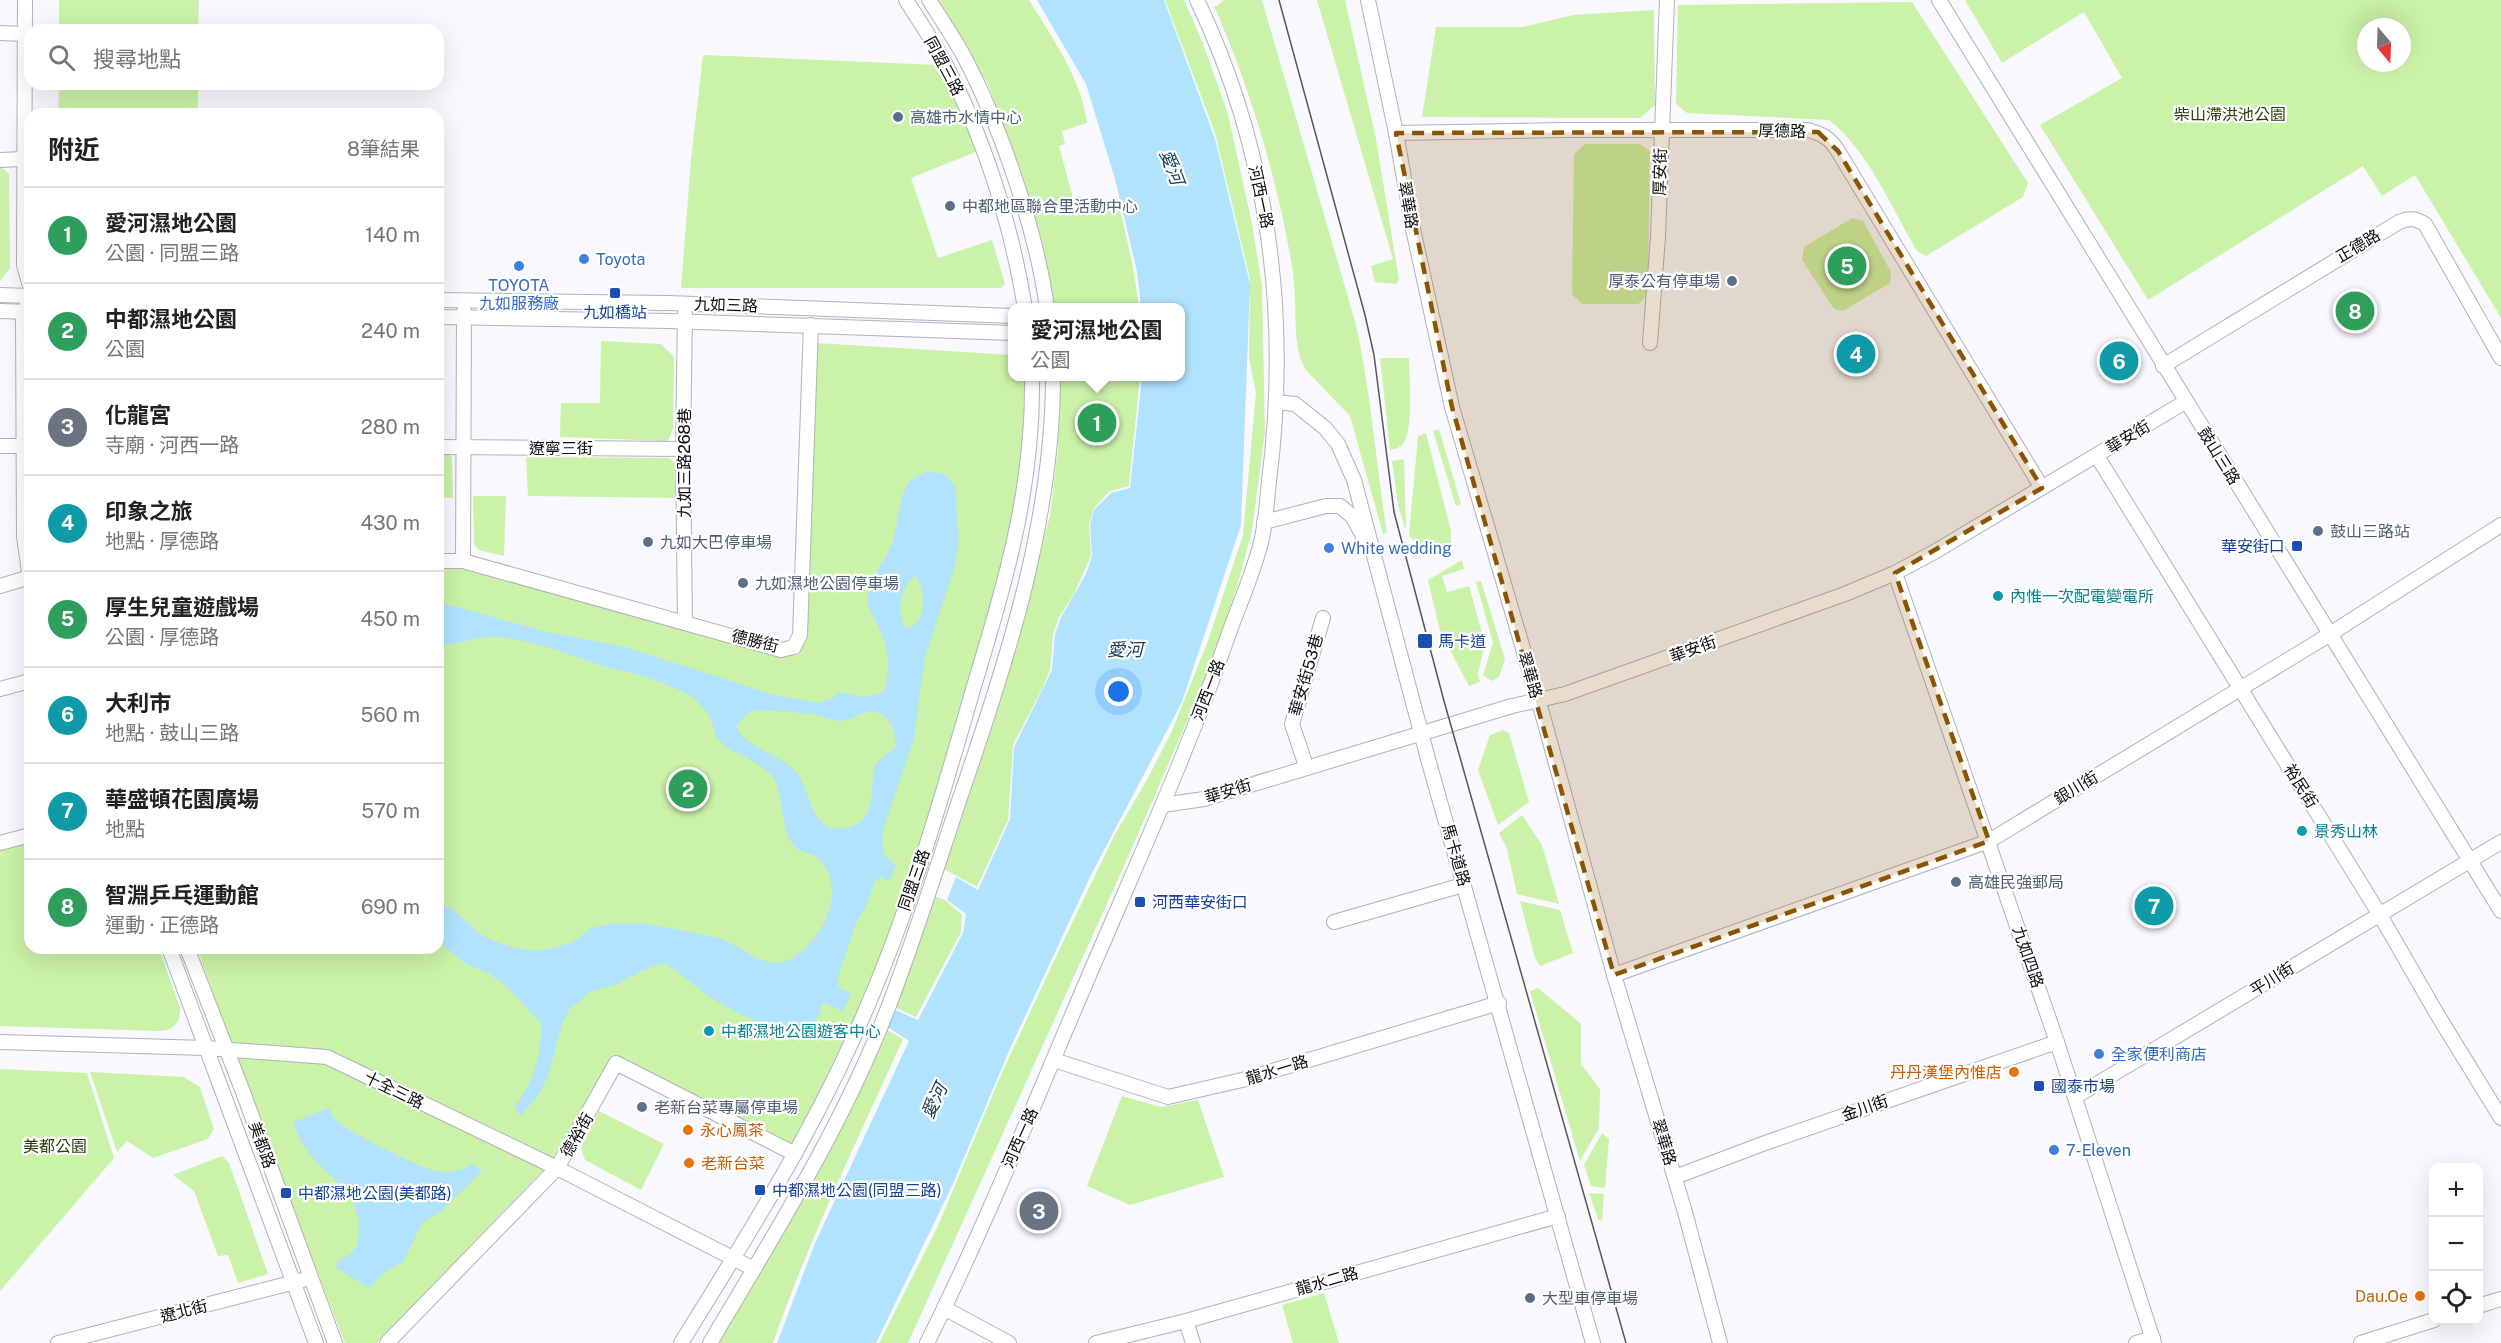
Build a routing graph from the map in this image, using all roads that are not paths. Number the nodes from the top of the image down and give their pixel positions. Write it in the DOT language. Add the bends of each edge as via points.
graph roads {
  1 [pos="25,0"];
  2 [pos="906,0"];
  3 [pos="929,0"];
  4 [pos="1197,0"];
  5 [pos="1368,0"];
  6 [pos="1666,0"];
  7 [pos="1939,0"];
  8 [pos="24,24"];
  9 [pos="0,33"];
  10 [pos="24,34"];
  11 [pos="960,51"];
  12 [pos="943,60"];
  13 [pos="1660,129"];
  14 [pos="1396,133"];
  15 [pos="23,159"];
  16 [pos="0,160"];
  17 [pos="1017,188"];
  18 [pos="997,193"];
  19 [pos="24,265"];
  20 [pos="0,295"];
  21 [pos="24,296"];
  22 [pos="444,300"];
  23 [pos="464,300"];
  24 [pos="1024,303"];
  25 [pos="1046,303"];
  26 [pos="685,304"];
  27 [pos="24,308"];
  28 [pos="0,311"];
  29 [pos="1008,316"];
  30 [pos="444,317"];
  31 [pos="464,318"];
  32 [pos="685,321"];
  33 [pos="811,325"];
  34 [pos="1008,333"];
  35 [pos="1650,344"];
  36 [pos="2501,358"];
  37 [pos="2163,366"];
  38 [pos="1032,381"];
  39 [pos="1053,381"];
  40 [pos="1276,402"];
  41 [pos="2185,402"];
  42 [pos="0,446"];
  43 [pos="24,446"];
  44 [pos="444,447"];
  45 [pos="465,447"];
  46 [pos="683,449"];
  47 [pos="2097,456"];
  48 [pos="2042,488"];
  49 [pos="1264,522"];
  50 [pos="2501,525"];
  51 [pos="1376,559"];
  52 [pos="444,561"];
  53 [pos="463,561"];
  54 [pos="1895,573"];
  55 [pos="24,580"];
  56 [pos="0,586"];
  57 [pos="1323,618"];
  58 [pos="685,623"];
  59 [pos="2330,634"];
  60 [pos="24,683"];
  61 [pos="2241,688"];
  62 [pos="0,689"];
  63 [pos="1537,701"];
  64 [pos="1422,733"];
  65 [pos="1306,766"];
  66 [pos="1163,805"];
  67 [pos="24,837"];
  68 [pos="1989,841"];
  69 [pos="0,843"];
  70 [pos="2501,843"];
  71 [pos="2470,861"];
  72 [pos="1464,885"];
  73 [pos="2501,911"];
  74 [pos="2380,915"];
  75 [pos="1334,922"];
  76 [pos="171,954"];
  77 [pos="189,954"];
  78 [pos="1614,975"];
  79 [pos="1499,1003"];
  80 [pos="0,1042"];
  81 [pos="2057,1042"];
  82 [pos="206,1048"];
  83 [pos="227,1050"];
  84 [pos="1054,1060"];
  85 [pos="2075,1097"];
  86 [pos="2501,1119"];
  87 [pos="795,1154"];
  88 [pos="557,1168"];
  89 [pos="1675,1177"];
  90 [pos="1558,1216"];
  91 [pos="734,1258"];
  92 [pos="754,1269"];
  93 [pos="310,1278"];
  94 [pos="294,1283"];
  95 [pos="2501,1299"];
  96 [pos="2483,1304"];
  97 [pos="944,1308"];
  98 [pos="1186,1321"];
  99 [pos="2429,1321"];
  100 [pos="114,1329"];
  101 [pos="2154,1340"];
  102 [pos="58,1343"];
  103 [pos="118,1343"];
  104 [pos="316,1343"];
  105 [pos="335,1343"];
  106 [pos="387,1343"];
  107 [pos="681,1343"];
  108 [pos="710,1343"];
  109 [pos="927,1343"];
  110 [pos="1009,1343"];
  111 [pos="1096,1343"];
  112 [pos="1193,1343"];
  113 [pos="1593,1343"];
  114 [pos="1720,1343"];
  115 [pos="2136,1343"];
  116 [pos="2361,1343"];
  1 -- 8 [label="street"];
  2 -- 12 [label="street, 同盟三路"];
  3 -- 11 [label="street, 同盟三路"];
  4 -- 40 [label="street, 河西一路" via="1244,124 1262,196 1276,296"];
  5 -- 14 [label="street, 翠華路"];
  6 -- 13 [label="street, 厚安街"];
  7 -- 37 [label="street, 鼓山三路"];
  9 -- 10 [label="street"];
  10 -- 15 [label="street"];
  11 -- 12 [label="street"];
  11 -- 17 [label="street, 同盟三路" via="995,127"];
  12 -- 18 [label="street, 同盟三路" via="977,132"];
  13 -- 14 [label="street, 厚德路"];
  13 -- 35 [label="street, 厚安街" via="1658,237"];
  13 -- 48 [label="street, 厚德路" via="1807,130 1818,132 1833,144"];
  14 -- 63 [label="street, 翠華路" via="1452,407"];
  15 -- 16 [label="street"];
  15 -- 19 [label="street"];
  17 -- 18 [label="street"];
  17 -- 25 [label="street, 同盟三路"];
  18 -- 24 [label="street, 同盟三路"];
  20 -- 21 [label="street"];
  22 -- 23 [label="street, 九如三路"];
  23 -- 26 [label="street, 九如三路"];
  23 -- 31 [label="street"];
  26 -- 29 [label="street, 九如三路"];
  26 -- 32 [label="street, 九如三路268巷"];
  27 -- 28 [label="street"];
  30 -- 31 [label="street, 九如三路"];
  31 -- 32 [label="street, 九如三路"];
  31 -- 45 [label="street"];
  32 -- 33 [label="street, 九如三路"];
  32 -- 46 [label="street, 九如三路268巷"];
  33 -- 34 [label="street, 九如三路"];
  33 -- 58 [label="street, 德勝街" via="800,635 794,647 781,650"];
  36 -- 37 [label="street, 正德路" via="2425,224 2408,219"];
  37 -- 41 [label="street, 鼓山三路"];
  38 -- 87 [label="street, 同盟三路" via="1033,420 1026,483 1010,564 921,865 870,1001"];
  39 -- 92 [label="street, 同盟三路" via="1053,418 1037,532 987,720 887,1009 841,1112"];
  40 -- 49 [label="street, 河西一路"];
  40 -- 51 [label="street, 馬卡道路" via="1301,408 1338,444 1354,480"];
  41 -- 47 [label="street, 華安街"];
  41 -- 59 [label="street, 鼓山三路"];
  42 -- 43 [label="street"];
  44 -- 45 [label="street, 遼寧三街"];
  45 -- 46 [label="street, 遼寧三街"];
  45 -- 53 [label="street"];
  46 -- 58 [label="street, 九如三路268巷"];
  47 -- 48 [label="street, 華安街"];
  47 -- 61 [label="street, 裕民街"];
  48 -- 54 [label="street, 華安街"];
  49 -- 51 [label="street" via="1340,506 1352,516"];
  49 -- 66 [label="street, 河西一路" via="1262,540 1216,672"];
  50 -- 59 [label="street, 銀川街"];
  51 -- 64 [label="street, 馬卡道路"];
  52 -- 53 [label="street, 德勝街"];
  53 -- 58 [label="street, 德勝街"];
  54 -- 63 [label="street, 華安街" via="1737,634"];
  54 -- 68 [label="street, 九如四路"];
  55 -- 56 [label="street"];
  57 -- 65 [label="street, 華安街53巷" via="1292,724"];
  59 -- 61 [label="street, 銀川街"];
  59 -- 71 [label="street, 鼓山三路"];
  60 -- 62 [label="street"];
  61 -- 68 [label="street, 銀川街"];
  61 -- 74 [label="street, 裕民街"];
  63 -- 64 [label="street, 華安街"];
  63 -- 78 [label="street, 翠華路"];
  64 -- 65 [label="street, 華安街"];
  64 -- 72 [label="street, 馬卡道路"];
  65 -- 66 [label="street, 華安街" via="1204,798"];
  66 -- 84 [label="street, 河西一路"];
  67 -- 69 [label="street"];
  68 -- 78 [label="street, 銀川街"];
  68 -- 81 [label="street, 九如四路"];
  70 -- 71 [label="street, 平川街"];
  71 -- 73 [label="street, 鼓山三路"];
  71 -- 74 [label="street, 平川街"];
  72 -- 75 [label="street"];
  72 -- 79 [label="street, 馬卡道路"];
  74 -- 85 [label="street, 平川街"];
  74 -- 86 [label="street, 裕民街"];
  76 -- 82 [label="street, 美都路"];
  77 -- 83 [label="street, 美都路"];
  78 -- 89 [label="street, 翠華路"];
  79 -- 84 [label="street, 龍水一路" via="1242,1080 1168,1097"];
  79 -- 90 [label="street, 馬卡道路"];
  80 -- 82 [label="street, 十全三路"];
  81 -- 85 [label="street, 九如四路"];
  81 -- 89 [label="street, 金川街"];
  82 -- 83 [label="street, 十全三路"];
  82 -- 94 [label="street, 美都路"];
  83 -- 88 [label="street, 十全三路" via="327,1057"];
  83 -- 93 [label="street, 美都路"];
  84 -- 97 [label="street, 河西一路"];
  85 -- 101 [label="street, 九如四路"];
  87 -- 88 [label="street, 德裕街" via="616,1064"];
  87 -- 91 [label="street, 同盟三路"];
  88 -- 91 [label="street, 十全三路"];
  88 -- 106 [label="street, 德裕街"];
  89 -- 114 [label="street, 翠華路"];
  90 -- 98 [label="street, 龍水二路"];
  90 -- 113 [label="street, 馬卡道路"];
  91 -- 92 [label="street, 十全三路"];
  91 -- 107 [label="street, 同盟三路"];
  92 -- 108 [label="street, 同盟三路"];
  93 -- 94 [label="street, 遼北街"];
  93 -- 105 [label="street, 美都路"];
  94 -- 100 [label="street, 遼北街"];
  94 -- 104 [label="street, 美都路"];
  95 -- 96 [label="street"];
  97 -- 109 [label="street, 河西一路"];
  97 -- 110 [label="street"];
  98 -- 111 [label="street, 龍水二路"];
  98 -- 112 [label="street"];
  99 -- 116 [label="street"];
  100 -- 102 [label="street, 遼北街"];
  100 -- 103 [label="street"];
  101 -- 115 [label="street"];
}
